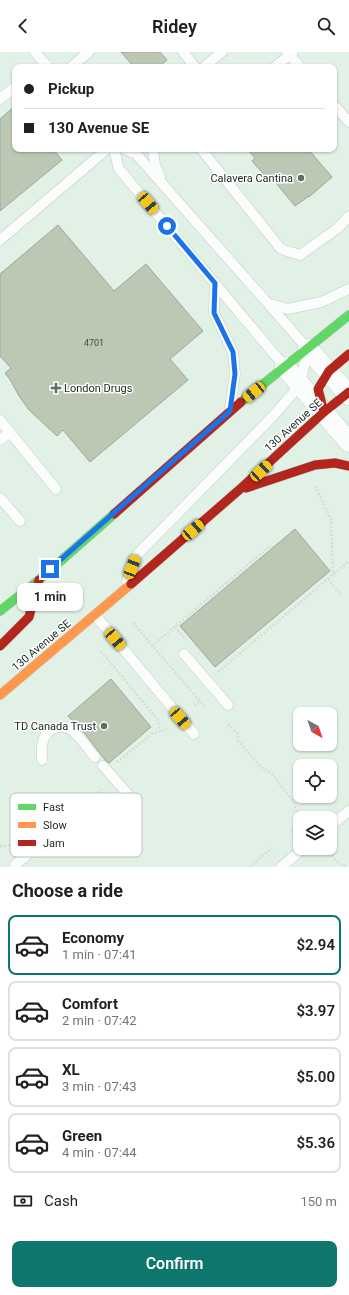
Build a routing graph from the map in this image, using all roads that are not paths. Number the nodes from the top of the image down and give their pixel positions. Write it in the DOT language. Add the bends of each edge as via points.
graph roads {
  1 [pos="36,52"];
  2 [pos="89,52"];
  3 [pos="183,52"];
  4 [pos="222,52"];
  5 [pos="290,53"];
  6 [pos="43,64"];
  7 [pos="75,64"];
  8 [pos="193,64"];
  9 [pos="208,64"];
  10 [pos="278,64"];
  11 [pos="298,64"];
  12 [pos="12,89"];
  13 [pos="0,99"];
  14 [pos="337,108"];
  15 [pos="349,122"];
  16 [pos="103,152"];
  17 [pos="115,152"];
  18 [pos="131,152"];
  19 [pos="154,152"];
  20 [pos="203,152"];
  21 [pos="164,186"];
  22 [pos="349,216"];
  23 [pos="0,240"];
  24 [pos="215,283"];
  25 [pos="349,289"];
  26 [pos="270,304"];
  27 [pos="349,315"];
  28 [pos="308,349"];
  29 [pos="349,354"];
  30 [pos="285,367"];
  31 [pos="329,371"];
  32 [pos="300,385"];
  33 [pos="348,393"];
  34 [pos="230,411"];
  35 [pos="324,412"];
  36 [pos="0,420"];
  37 [pos="10,432"];
  38 [pos="0,440"];
  39 [pos="349,442"];
  40 [pos="349,466"];
  41 [pos="56,489"];
  42 [pos="239,490"];
  43 [pos="0,498"];
  44 [pos="20,521"];
  45 [pos="39,580"];
  46 [pos="123,590"];
  47 [pos="0,611"];
  48 [pos="95,615"];
  49 [pos="0,646"];
  50 [pos="184,654"];
  51 [pos="0,695"];
  52 [pos="228,705"];
  53 [pos="194,734"];
  54 [pos="95,757"];
  55 [pos="42,760"];
  56 [pos="103,766"];
  57 [pos="126,793"];
  58 [pos="349,811"];
  59 [pos="337,820"];
  60 [pos="296,855"];
  61 [pos="25,857"];
  62 [pos="15,865"];
  63 [pos="281,867"];
  1 -- 6 [label="lane"];
  2 -- 7 [label="lane"];
  3 -- 8 [label="lane"];
  4 -- 9 [label="lane"];
  5 -- 10 [label="lane"];
  5 -- 11 [label="lane"];
  12 -- 13 [label="lane"];
  14 -- 15 [label="lane"];
  16 -- 23 [label="lane"];
  17 -- 24 [label="lane" via="120,168"];
  18 -- 21 [label="lane" via="136,154"];
  19 -- 21 [label="lane" via="155,165"];
  20 -- 22 [label="lane" via="281,249 300,255 338,228"];
  21 -- 26 [label="lane"];
  24 -- 30 [label="lane"];
  24 -- 34 [label="lane" via="214,313 233,352 235,374"];
  25 -- 26 [label="lane" via="321,302 288,309"];
  26 -- 28 [label="lane"];
  27 -- 28 [label="main road"];
  28 -- 30 [label="main road"];
  28 -- 31 [label="street"];
  28 -- 32 [label="lane"];
  29 -- 31 [label="main road"];
  30 -- 32 [label="street"];
  30 -- 34 [label="main road"];
  31 -- 33 [label="street"];
  31 -- 35 [label="main road" via="318,389"];
  32 -- 35 [label="street"];
  32 -- 46 [label="lane" via="137,555"];
  33 -- 35 [label="main road, 130 Avenue SE"];
  34 -- 45 [label="main road"];
  35 -- 39 [label="street"];
  35 -- 42 [label="main road, 130 Avenue SE"];
  36 -- 37 [label="lane"];
  37 -- 38 [label="lane"];
  37 -- 41 [label="lane"];
  40 -- 42 [label="main road" via="335,463 315,465"];
  42 -- 46 [label="main road, 130 Avenue SE"];
  43 -- 44 [label="lane"];
  45 -- 47 [label="main road"];
  45 -- 49 [label="main road" via="29,617"];
  46 -- 48 [label="main road, 130 Avenue SE"];
  48 -- 51 [label="main road, 130 Avenue SE"];
  48 -- 53 [label="lane"];
  50 -- 52 [label="lane"];
  54 -- 55 [label="lane" via="73,731 64,726 54,728 46,734 42,742"];
  56 -- 57 [label="lane"];
  58 -- 59 [label="lane"];
  60 -- 63 [label="lane"];
  61 -- 62 [label="lane"];
}
